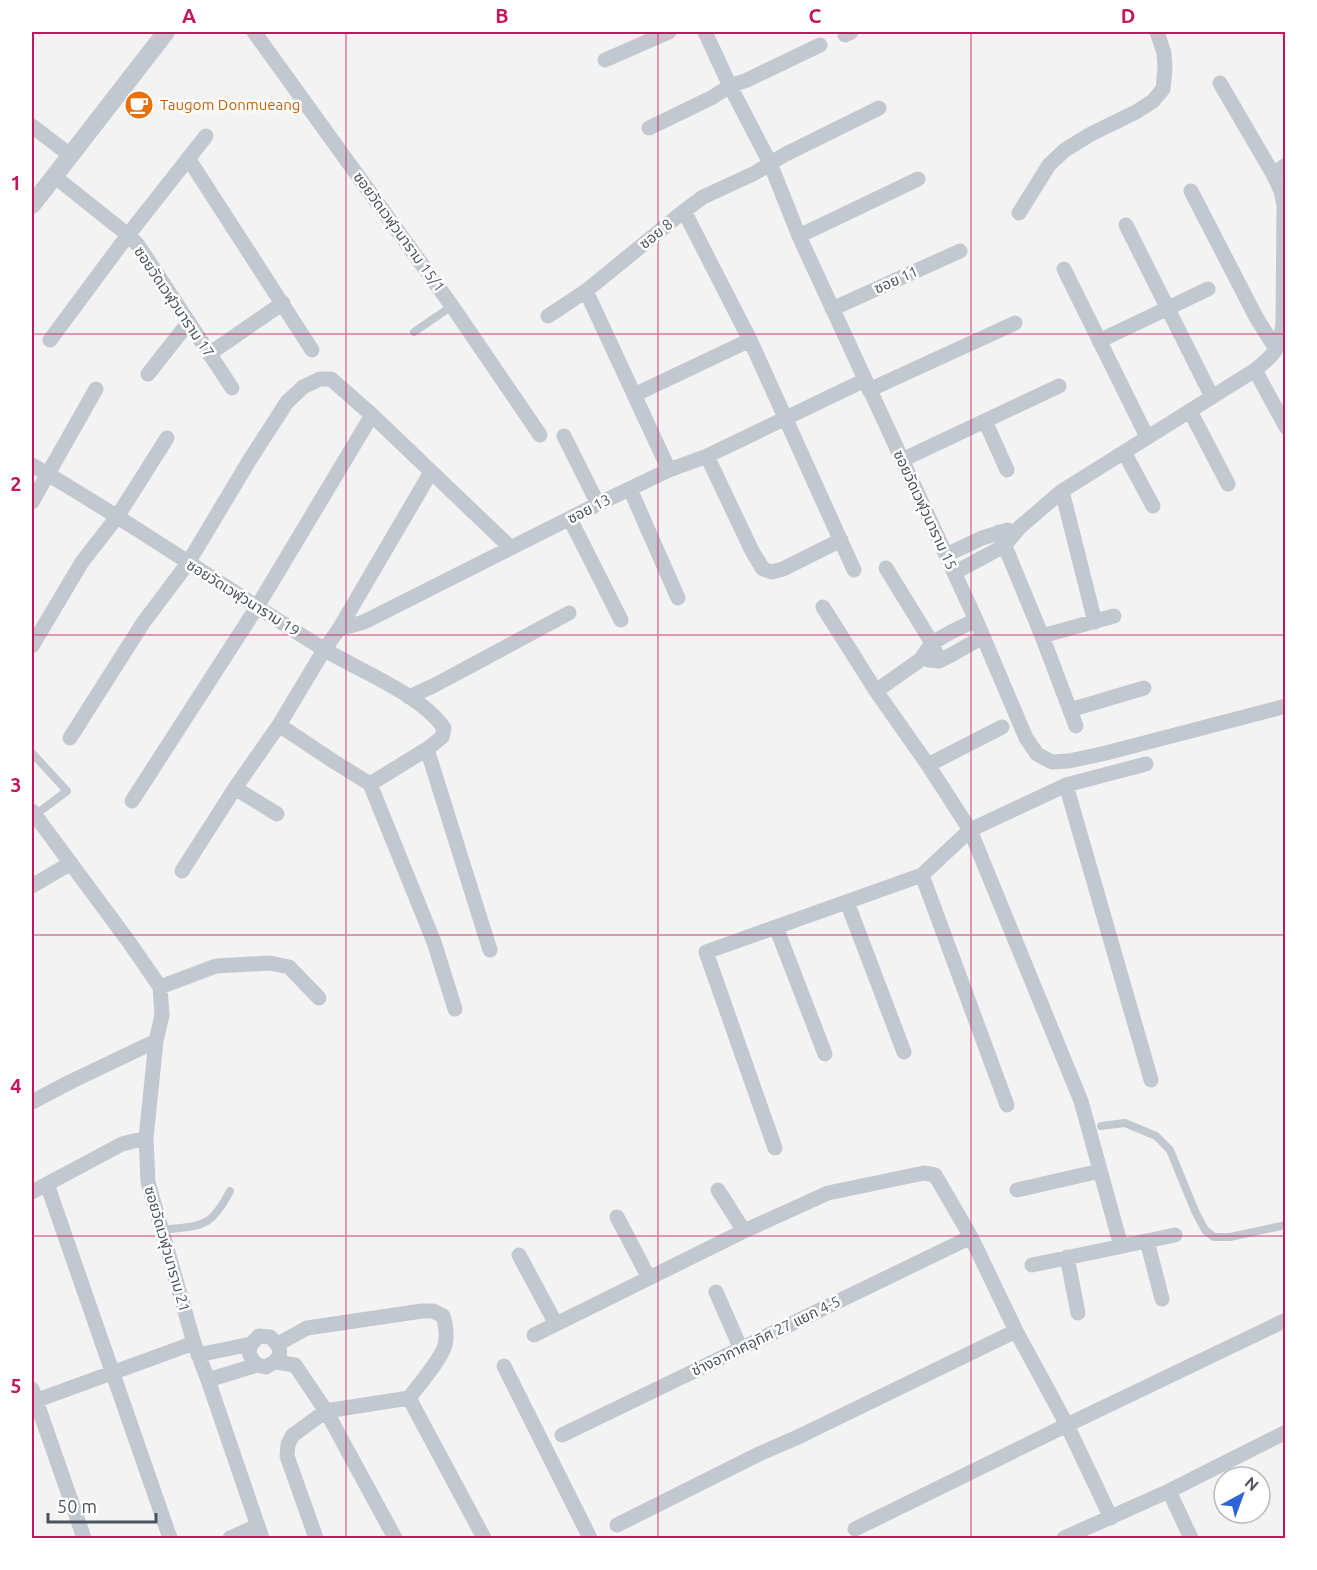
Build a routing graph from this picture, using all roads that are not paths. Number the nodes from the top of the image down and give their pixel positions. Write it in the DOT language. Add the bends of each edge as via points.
graph roads {
  1 [pos="165,32"];
  2 [pos="255,32"];
  3 [pos="669,32"];
  4 [pos="705,32"];
  5 [pos="1157,32"];
  6 [pos="820,45"];
  7 [pos="605,60"];
  8 [pos="1220,83"];
  9 [pos="730,86"];
  10 [pos="879,108"];
  11 [pos="32,126"];
  12 [pos="649,128"];
  13 [pos="206,136"];
  14 [pos="70,155"];
  15 [pos="188,158"];
  16 [pos="770,164"];
  17 [pos="1279,170"];
  18 [pos="54,176"];
  19 [pos="918,179"];
  20 [pos="1191,191"];
  21 [pos="32,205"];
  22 [pos="684,211"];
  23 [pos="1019,213"];
  24 [pos="1126,225"];
  25 [pos="128,235"];
  26 [pos="799,236"];
  27 [pos="960,251"];
  28 [pos="1064,269"];
  29 [pos="1208,289"];
  30 [pos="586,291"];
  31 [pos="283,303"];
  32 [pos="452,306"];
  33 [pos="1168,308"];
  34 [pos="832,309"];
  35 [pos="548,316"];
  36 [pos="189,322"];
  37 [pos="1015,323"];
  38 [pos="414,332"];
  39 [pos="50,340"];
  40 [pos="750,340"];
  41 [pos="1099,341"];
  42 [pos="1276,349"];
  43 [pos="312,350"];
  44 [pos="209,354"];
  45 [pos="1256,370"];
  46 [pos="148,374"];
  47 [pos="867,385"];
  48 [pos="1059,386"];
  49 [pos="96,388"];
  50 [pos="232,388"];
  51 [pos="634,395"];
  52 [pos="1212,398"];
  53 [pos="1190,411"];
  54 [pos="372,415"];
  55 [pos="786,418"];
  56 [pos="985,421"];
  57 [pos="1286,427"];
  58 [pos="540,435"];
  59 [pos="564,435"];
  60 [pos="1147,437"];
  61 [pos="167,438"];
  62 [pos="1125,452"];
  63 [pos="707,456"];
  64 [pos="902,460"];
  65 [pos="32,465"];
  66 [pos="669,470"];
  67 [pos="1007,471"];
  68 [pos="431,472"];
  69 [pos="48,474"];
  70 [pos="1228,484"];
  71 [pos="630,489"];
  72 [pos="1062,491"];
  73 [pos="32,502"];
  74 [pos="598,504"];
  75 [pos="1153,506"];
  76 [pos="117,517"];
  77 [pos="570,519"];
  78 [pos="1001,539"];
  79 [pos="841,540"];
  80 [pos="510,547"];
  81 [pos="946,555"];
  82 [pos="188,563"];
  83 [pos="886,568"];
  84 [pos="854,570"];
  85 [pos="954,573"];
  86 [pos="678,598"];
  87 [pos="257,607"];
  88 [pos="823,607"];
  89 [pos="569,613"];
  90 [pos="1114,616"];
  91 [pos="621,620"];
  92 [pos="976,620"];
  93 [pos="1095,622"];
  94 [pos="339,629"];
  95 [pos="1042,636"];
  96 [pos="983,637"];
  97 [pos="932,643"];
  98 [pos="32,646"];
  99 [pos="324,650"];
  100 [pos="920,660"];
  101 [pos="939,661"];
  102 [pos="1144,688"];
  103 [pos="876,691"];
  104 [pos="410,697"];
  105 [pos="1286,706"];
  106 [pos="1070,710"];
  107 [pos="279,725"];
  108 [pos="1076,726"];
  109 [pos="1002,727"];
  110 [pos="70,738"];
  111 [pos="427,749"];
  112 [pos="32,753"];
  113 [pos="928,765"];
  114 [pos="1146,765"];
  115 [pos="370,784"];
  116 [pos="1066,785"];
  117 [pos="235,788"];
  118 [pos="132,801"];
  119 [pos="277,814"];
  120 [pos="35,820"];
  121 [pos="970,830"];
  122 [pos="71,863"];
  123 [pos="182,871"];
  124 [pos="922,875"];
  125 [pos="32,886"];
  126 [pos="847,902"];
  127 [pos="776,927"];
  128 [pos="490,950"];
  129 [pos="160,987"];
  130 [pos="319,998"];
  131 [pos="455,1009"];
  132 [pos="156,1041"];
  133 [pos="904,1053"];
  134 [pos="825,1054"];
  135 [pos="1151,1080"];
  136 [pos="32,1102"];
  137 [pos="1007,1105"];
  138 [pos="1101,1126"];
  139 [pos="146,1138"];
  140 [pos="776,1148"];
  141 [pos="1100,1171"];
  142 [pos="47,1184"];
  143 [pos="718,1190"];
  144 [pos="1017,1190"];
  145 [pos="230,1191"];
  146 [pos="32,1192"];
  147 [pos="617,1217"];
  148 [pos="1286,1225"];
  149 [pos="162,1230"];
  150 [pos="744,1232"];
  151 [pos="1174,1235"];
  152 [pos="971,1237"];
  153 [pos="1147,1240"];
  154 [pos="1121,1246"];
  155 [pos="519,1255"];
  156 [pos="1067,1257"];
  157 [pos="1032,1265"];
  158 [pos="649,1278"];
  159 [pos="716,1292"];
  160 [pos="1162,1299"];
  161 [pos="1078,1313"];
  162 [pos="1286,1320"];
  163 [pos="556,1324"];
  164 [pos="1016,1330"];
  165 [pos="534,1335"];
  166 [pos="250,1344"];
  167 [pos="278,1344"];
  168 [pos="196,1349"];
  169 [pos="741,1349"];
  170 [pos="276,1362"];
  171 [pos="257,1365"];
  172 [pos="504,1366"];
  173 [pos="113,1372"];
  174 [pos="208,1380"];
  175 [pos="33,1397"];
  176 [pos="409,1398"];
  177 [pos="326,1411"];
  178 [pos="1067,1425"];
  179 [pos="1286,1432"];
  180 [pos="562,1435"];
  181 [pos="1169,1491"];
  182 [pos="1111,1518"];
  183 [pos="617,1525"];
  184 [pos="855,1529"];
  185 [pos="259,1532"];
  186 [pos="84,1539"];
  187 [pos="170,1539"];
  188 [pos="230,1539"];
  189 [pos="316,1539"];
  190 [pos="395,1539"];
  191 [pos="484,1539"];
  192 [pos="590,1539"];
  193 [pos="1064,1539"];
  194 [pos="1191,1539"];
  1 -- 14 [label="street"];
  2 -- 32 [label="street, ซอยวัดเวฬุวนาราม 15/1"];
  3 -- 7 [label="street"];
  4 -- 9 [label="street, ซอยวัดเวฬุวนาราม 15"];
  5 -- 23 [label="street" via="1164,53 1163,89 1136,112 1065,150 1049,165"];
  6 -- 9 [label="street"];
  8 -- 17 [label="street"];
  9 -- 12 [label="street"];
  9 -- 16 [label="street, ซอยวัดเวฬุวนาราม 15"];
  10 -- 16 [label="street, ซอย 8"];
  11 -- 14 [label="street"];
  13 -- 15 [label="street"];
  14 -- 18 [label="street"];
  15 -- 25 [label="street"];
  15 -- 31 [label="street"];
  16 -- 22 [label="street, ซอย 8" via="703,197"];
  16 -- 26 [label="street, ซอยวัดเวฬุวนาราม 15"];
  17 -- 42 [label="street" via="1284,205 1283,323"];
  18 -- 21 [label="street"];
  18 -- 25 [label="street, ซอยวัดเวฬุวนาราม 17"];
  19 -- 26 [label="street"];
  20 -- 42 [label="street"];
  22 -- 30 [label="street, ซอย 8"];
  22 -- 40 [label="street"];
  24 -- 33 [label="street"];
  25 -- 36 [label="street, ซอยวัดเวฬุวนาราม 17"];
  25 -- 39 [label="street"];
  26 -- 34 [label="street, ซอยวัดเวฬุวนาราม 15"];
  27 -- 34 [label="street, ซอย 11"];
  28 -- 41 [label="street"];
  29 -- 33 [label="street"];
  30 -- 35 [label="street, ซอย 8"];
  30 -- 51 [label="street"];
  31 -- 43 [label="street"];
  31 -- 44 [label="street"];
  32 -- 38 [label="lane"];
  32 -- 58 [label="street, ซอยวัดเวฬุวนาราม 15/1"];
  33 -- 41 [label="street"];
  33 -- 52 [label="street"];
  34 -- 47 [label="street, ซอยวัดเวฬุวนาราม 15"];
  36 -- 44 [label="street, ซอยวัดเวฬุวนาราม 17"];
  36 -- 46 [label="street"];
  37 -- 47 [label="street, ซอย 13"];
  40 -- 51 [label="street"];
  40 -- 55 [label="street"];
  41 -- 60 [label="street"];
  42 -- 45 [label="street"];
  44 -- 50 [label="street, ซอยวัดเวฬุวนาราม 17"];
  45 -- 52 [label="street"];
  45 -- 57 [label="street"];
  47 -- 55 [label="street, ซอย 13"];
  47 -- 64 [label="street, ซอยวัดเวฬุวนาราม 15"];
  48 -- 56 [label="street"];
  49 -- 69 [label="street"];
  51 -- 66 [label="street"];
  52 -- 53 [label="street"];
  53 -- 60 [label="street"];
  53 -- 70 [label="street"];
  54 -- 68 [label="street"];
  54 -- 82 [label="street" via="331,379 320,379 303,387 286,402"];
  54 -- 87 [label="street"];
  55 -- 63 [label="street, ซอย 13"];
  55 -- 79 [label="street"];
  56 -- 64 [label="street"];
  56 -- 67 [label="street"];
  59 -- 74 [label="street"];
  60 -- 62 [label="street"];
  61 -- 76 [label="street"];
  62 -- 72 [label="street"];
  62 -- 75 [label="street"];
  63 -- 66 [label="street, ซอย 13"];
  63 -- 79 [label="street" via="763,569 783,569"];
  64 -- 81 [label="street, ซอยวัดเวฬุวนาราม 15"];
  65 -- 69 [label="street, ซอยวัดเวฬุวนาราม 19"];
  66 -- 71 [label="street, ซอย 13"];
  68 -- 80 [label="street"];
  68 -- 94 [label="street"];
  69 -- 73 [label="street"];
  69 -- 76 [label="street, ซอยวัดเวฬุวนาราม 19"];
  71 -- 74 [label="street, ซอย 13"];
  71 -- 86 [label="street"];
  72 -- 78 [label="street"];
  72 -- 93 [label="street"];
  74 -- 77 [label="street, ซอย 13"];
  76 -- 82 [label="street, ซอยวัดเวฬุวนาราม 19"];
  76 -- 98 [label="street" via="82,562"];
  77 -- 80 [label="street, ซอย 13"];
  77 -- 91 [label="street"];
  78 -- 81 [label="street"];
  78 -- 85 [label="street"];
  78 -- 95 [label="street"];
  79 -- 84 [label="street"];
  80 -- 94 [label="street, ซอย 13" via="364,622"];
  81 -- 85 [label="street, ซอยวัดเวฬุวนาราม 15"];
  82 -- 87 [label="street, ซอยวัดเวฬุวนาราม 19"];
  82 -- 110 [label="street" via="143,623"];
  83 -- 97 [label="street"];
  85 -- 92 [label="street, ซอยวัดเวฬุวนาราม 15"];
  87 -- 99 [label="street, ซอยวัดเวฬุวนาราม 19"];
  87 -- 118 [label="street"];
  88 -- 103 [label="street"];
  89 -- 104 [label="street"];
  90 -- 93 [label="street"];
  92 -- 96 [label="street, ซอยวัดเวฬุวนาราม 15"];
  92 -- 97 [label="street"];
  93 -- 95 [label="street"];
  94 -- 99 [label="street"];
  95 -- 106 [label="street"];
  96 -- 101 [label="street"];
  96 -- 105 [label="street, ซอยวัดเวฬุวนาราม 15" via="1026,738 1037,754 1052,762 1106,753"];
  97 -- 100 [label="street"];
  97 -- 101 [label="street"];
  99 -- 104 [label="street, ซอยวัดเวฬุวนาราม 19"];
  99 -- 107 [label="street"];
  100 -- 101 [label="street"];
  100 -- 103 [label="street"];
  102 -- 106 [label="street"];
  103 -- 113 [label="street"];
  104 -- 111 [label="street, ซอยวัดเวฬุวนาราม 19" via="444,728 442,737"];
  106 -- 108 [label="street"];
  107 -- 115 [label="street"];
  107 -- 117 [label="street"];
  109 -- 113 [label="street"];
  111 -- 115 [label="street"];
  111 -- 128 [label="street"];
  112 -- 120 [label="lane" via="67,791"];
  113 -- 121 [label="street"];
  114 -- 116 [label="street"];
  115 -- 131 [label="street" via="434,942"];
  116 -- 121 [label="street"];
  116 -- 135 [label="street"];
  117 -- 119 [label="street"];
  117 -- 123 [label="street"];
  120 -- 122 [label="street"];
  121 -- 124 [label="street"];
  121 -- 141 [label="street" via="1081,1101"];
  122 -- 125 [label="street"];
  122 -- 129 [label="street"];
  124 -- 126 [label="street"];
  124 -- 137 [label="street"];
  126 -- 127 [label="street"];
  126 -- 133 [label="street"];
  127 -- 134 [label="street"];
  127 -- 140 [label="street" via="706,952"];
  129 -- 130 [label="street" via="216,966 270,963 289,967"];
  129 -- 132 [label="street, ซอยวัดเวฬุวนาราม 21" via="162,1016"];
  132 -- 136 [label="street"];
  132 -- 139 [label="street, ซอยวัดเวฬุวนาราม 21"];
  138 -- 148 [label="lane" via="1125,1122 1156,1136 1170,1150 1195,1211 1214,1238"];
  139 -- 142 [label="street" via="122,1144"];
  139 -- 149 [label="street, ซอยวัดเวฬุวนาราม 21" via="148,1182"];
  141 -- 144 [label="street"];
  141 -- 154 [label="street"];
  142 -- 146 [label="street"];
  142 -- 173 [label="street"];
  143 -- 150 [label="street"];
  145 -- 149 [label="lane" via="219,1211 207,1222"];
  147 -- 158 [label="street"];
  149 -- 168 [label="street, ซอยวัดเวฬุวนาราม 21"];
  150 -- 152 [label="street" via="828,1193 924,1173 935,1175"];
  150 -- 158 [label="street"];
  151 -- 153 [label="street"];
  152 -- 164 [label="street"];
  152 -- 169 [label="street, ช่างอากาศอุทิศ 27 แยก 4-5"];
  153 -- 154 [label="street"];
  153 -- 160 [label="street"];
  154 -- 156 [label="street"];
  155 -- 163 [label="street"];
  156 -- 157 [label="street"];
  156 -- 161 [label="street"];
  158 -- 163 [label="street"];
  159 -- 169 [label="street"];
  162 -- 178 [label="street"];
  163 -- 165 [label="street"];
  164 -- 178 [label="street"];
  164 -- 183 [label="street"];
  166 -- 167 [label="street" via="259,1336 270,1336"];
  166 -- 168 [label="street"];
  166 -- 171 [label="street" via="251,1359"];
  167 -- 170 [label="street" via="280,1354"];
  167 -- 176 [label="street" via="307,1328 434,1311 446,1323 445,1346"];
  168 -- 173 [label="street"];
  168 -- 174 [label="street, ซอยวัดเวฬุวนาราม 21"];
  169 -- 180 [label="street, ช่างอากาศอุทิศ 27 แยก 4-5"];
  170 -- 171 [label="street" via="266,1367"];
  170 -- 177 [label="street" via="296,1365"];
  171 -- 174 [label="street"];
  172 -- 192 [label="street"];
  173 -- 175 [label="street"];
  173 -- 187 [label="street"];
  174 -- 185 [label="street, ซอยวัดเวฬุวนาราม 21"];
  175 -- 186 [label="street"];
  176 -- 177 [label="street"];
  176 -- 191 [label="street"];
  177 -- 189 [label="street" via="293,1435 287,1456"];
  177 -- 190 [label="street"];
  178 -- 182 [label="street"];
  178 -- 184 [label="street"];
  179 -- 181 [label="street"];
  181 -- 182 [label="street"];
  181 -- 194 [label="street"];
  182 -- 193 [label="street"];
  185 -- 188 [label="street"];
}
